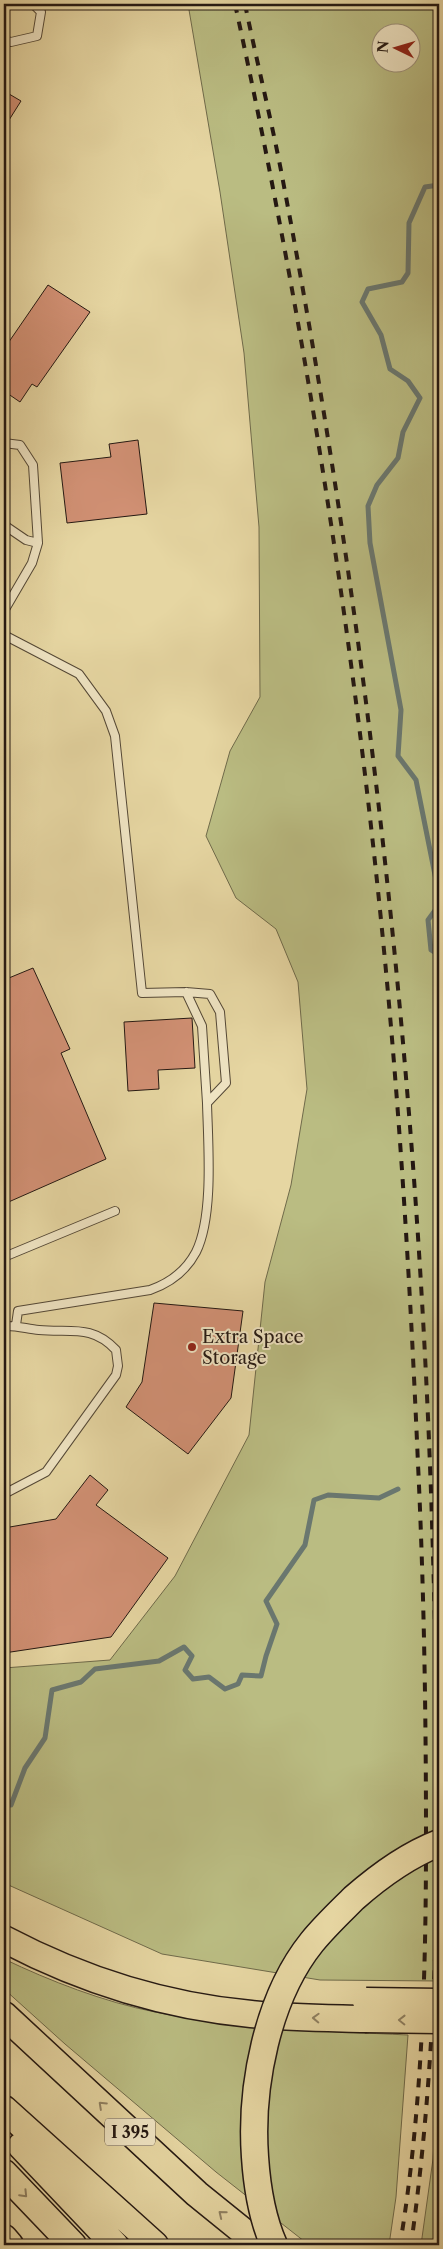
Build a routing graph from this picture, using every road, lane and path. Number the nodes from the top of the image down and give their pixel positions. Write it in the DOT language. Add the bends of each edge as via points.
graph roads {
  1 [pos="33,4"];
  2 [pos="4,40"];
  3 [pos="4,443"];
  4 [pos="4,525"];
  5 [pos="38,543"];
  6 [pos="4,611"];
  7 [pos="4,635"];
  8 [pos="186,992"];
  9 [pos="207,1103"];
  10 [pos="115,1210"];
  11 [pos="4,1257"];
  12 [pos="16,1325"];
  13 [pos="4,1326"];
  14 [pos="4,1494"];
  15 [pos="439,1842"];
  16 [pos="4,1928"];
  17 [pos="4,1938"];
  18 [pos="439,2002"];
  19 [pos="366,2010"];
  20 [pos="4,2015"];
  21 [pos="439,2020"];
  22 [pos="4,2109"];
  23 [pos="4,2127"];
  24 [pos="4,2173"];
  25 [pos="44,2215"];
  26 [pos="4,2238"];
  27 [pos="10,2245"];
  28 [pos="58,2245"];
  29 [pos="73,2245"];
  30 [pos="115,2245"];
  31 [pos="155,2245"];
  32 [pos="260,2245"];
  33 [pos="274,2245"];
  1 -- 2 [label="lane" via="41,12 37,36 11,42"];
  3 -- 5 [label="lane" via="20,445 33,465"];
  4 -- 5 [label="lane" via="26,540"];
  5 -- 6 [label="lane" via="32,563"];
  7 -- 8 [label="lane" via="79,674 106,711 115,736 142,993"];
  8 -- 9 [label="lane" via="202,1026"];
  8 -- 9 [label="lane" via="210,994 220,1012 226,1083"];
  9 -- 12 [label="lane" via="208,1183 204,1224 199,1245 184,1270 150,1290 18,1311"];
  10 -- 11 [label="lane"];
  12 -- 13 [label="lane"];
  12 -- 14 [label="lane" via="38,1330 81,1330 98,1335 116,1350 118,1366 116,1375 46,1472"];
  15 -- 33 [label="highway, bridge" via="398,1864 366,1888 311,1943 290,1977 274,2017 258,2078 253,2126 258,2188"];
  16 -- 19 [label="highway" via="75,1958 174,1986 217,1994"];
  19 -- 17 [label="highway, one-way" via="250,2014 178,2002 125,1990 75,1972"];
  18 -- 19 [label="highway, bridge"];
  21 -- 19 [label="highway, one-way, bridge"];
  32 -- 20 [label="highway, I 395, one-way" via="197,2194"];
  22 -- 31 [label="highway"];
  23 -- 30 [label="highway"];
  24 -- 25 [label="highway, one-way"];
  25 -- 28 [label="highway"];
  25 -- 29 [label="highway"];
  26 -- 27 [label="highway"];
}
